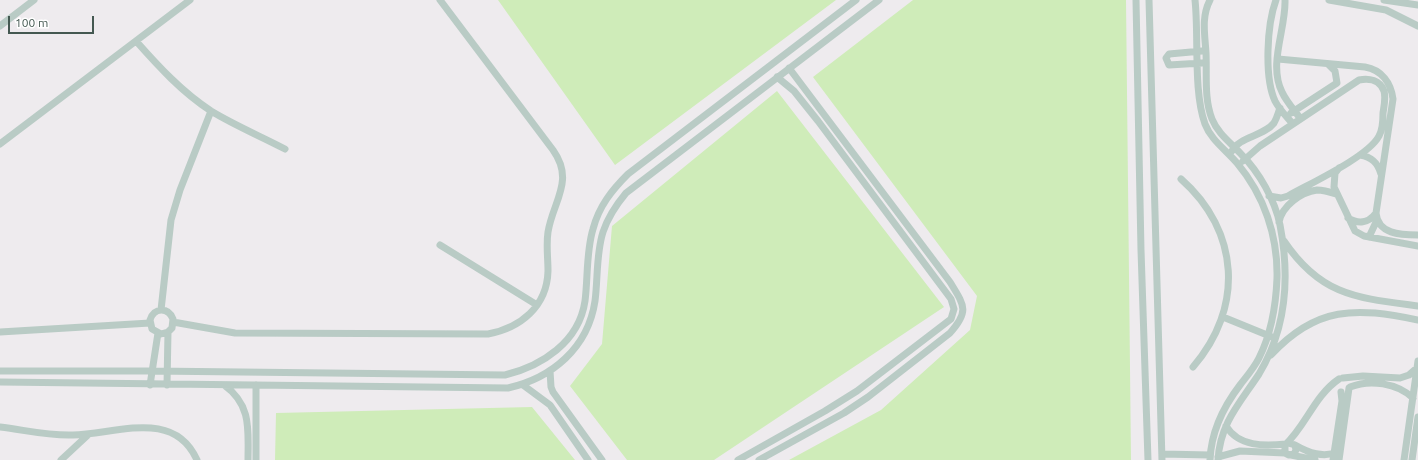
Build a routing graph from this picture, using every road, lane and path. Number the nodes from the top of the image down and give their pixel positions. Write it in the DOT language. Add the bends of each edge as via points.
graph roads {
  1 [pos="34,0"];
  2 [pos="190,0"];
  3 [pos="440,0"];
  4 [pos="856,0"];
  5 [pos="879,0"];
  6 [pos="1136,0"];
  7 [pos="1149,0"];
  8 [pos="1195,0"];
  9 [pos="1210,0"];
  10 [pos="1276,0"];
  11 [pos="1285,0"];
  12 [pos="1330,0"];
  13 [pos="1384,0"];
  14 [pos="1418,5"];
  15 [pos="0,26"];
  16 [pos="1418,26"];
  17 [pos="136,41"];
  18 [pos="1206,51"];
  19 [pos="1198,52"];
  20 [pos="1278,59"];
  21 [pos="1207,63"];
  22 [pos="1198,64"];
  23 [pos="1326,64"];
  24 [pos="789,68"];
  25 [pos="777,77"];
  26 [pos="1334,91"];
  27 [pos="1280,108"];
  28 [pos="211,111"];
  29 [pos="1294,111"];
  30 [pos="1286,116"];
  31 [pos="1300,118"];
  32 [pos="1292,123"];
  33 [pos="1384,132"];
  34 [pos="0,144"];
  35 [pos="1234,147"];
  36 [pos="285,148"];
  37 [pos="1360,155"];
  38 [pos="1231,156"];
  39 [pos="1246,160"];
  40 [pos="1237,162"];
  41 [pos="1339,167"];
  42 [pos="1381,174"];
  43 [pos="1181,179"];
  44 [pos="1336,194"];
  45 [pos="1269,196"];
  46 [pos="1376,217"];
  47 [pos="1348,218"];
  48 [pos="1279,223"];
  49 [pos="1418,235"];
  50 [pos="1369,237"];
  51 [pos="1283,239"];
  52 [pos="440,245"];
  53 [pos="1418,246"];
  54 [pos="537,305"];
  55 [pos="1418,306"];
  56 [pos="161,310"];
  57 [pos="1223,317"];
  58 [pos="1418,320"];
  59 [pos="173,322"];
  60 [pos="150,323"];
  61 [pos="0,332"];
  62 [pos="168,332"];
  63 [pos="158,333"];
  64 [pos="1268,335"];
  65 [pos="1275,340"];
  66 [pos="1267,360"];
  67 [pos="1418,364"];
  68 [pos="1193,367"];
  69 [pos="0,371"];
  70 [pos="153,371"];
  71 [pos="168,371"];
  72 [pos="550,372"];
  73 [pos="1341,379"];
  74 [pos="0,382"];
  75 [pos="150,385"];
  76 [pos="167,385"];
  77 [pos="224,385"];
  78 [pos="256,385"];
  79 [pos="523,385"];
  80 [pos="1349,387"];
  81 [pos="1340,392"];
  82 [pos="1413,398"];
  83 [pos="1418,417"];
  84 [pos="1226,426"];
  85 [pos="0,427"];
  86 [pos="89,434"];
  87 [pos="1287,443"];
  88 [pos="1295,445"];
  89 [pos="1288,454"];
  90 [pos="1336,455"];
  91 [pos="1162,457"];
  92 [pos="1210,458"];
  93 [pos="1218,459"];
  94 [pos="61,460"];
  95 [pos="197,460"];
  96 [pos="248,460"];
  97 [pos="256,460"];
  98 [pos="588,460"];
  99 [pos="602,460"];
  100 [pos="738,460"];
  101 [pos="759,460"];
  102 [pos="1148,460"];
  103 [pos="1315,460"];
  104 [pos="1339,460"];
  105 [pos="1404,460"];
  106 [pos="1412,460"];
  1 -- 15 [label="street"];
  2 -- 17 [label="street"];
  3 -- 54 [label="street" via="560,162 563,174 562,188 548,232 547,280"];
  4 -- 71 [label="street" via="616,185 606,199 592,230 580,319 558,350 542,362 524,371 506,375"];
  5 -- 24 [label="street"];
  6 -- 102 [label="street"];
  7 -- 91 [label="street"];
  8 -- 19 [label="street"];
  9 -- 18 [label="street" via="1204,18"];
  10 -- 27 [label="street" via="1268,67 1271,89"];
  11 -- 20 [label="street"];
  12 -- 16 [label="street" via="1386,10"];
  13 -- 14 [label="street"];
  17 -- 28 [label="street" via="175,83"];
  17 -- 34 [label="street"];
  18 -- 19 [label="street"];
  18 -- 21 [label="street"];
  19 -- 22 [label="street"];
  19 -- 22 [label="street" via="1169,54 1166,58 1169,65"];
  20 -- 23 [label="street"];
  20 -- 29 [label="street" via="1280,88"];
  21 -- 22 [label="street"];
  21 -- 35 [label="street" via="1209,110 1219,131"];
  22 -- 38 [label="street" via="1200,101 1206,126 1212,137"];
  23 -- 26 [label="street" via="1333,68 1337,77"];
  23 -- 33 [label="street" via="1369,68 1385,78 1393,99"];
  24 -- 25 [label="street"];
  24 -- 101 [label="street" via="950,282 963,302 964,312 960,322 950,333 868,397 819,428"];
  25 -- 72 [label="street" via="637,182 617,204 609,217 600,246 595,302 589,324 575,348"];
  25 -- 100 [label="street" via="794,91 818,121 951,299 954,308 951,319 857,391"];
  26 -- 29 [label="street"];
  26 -- 31 [label="street"];
  26 -- 33 [label="street" via="1359,80 1371,79 1377,82 1382,87 1385,99"];
  27 -- 30 [label="street"];
  27 -- 35 [label="street" via="1271,126"];
  28 -- 36 [label="street"];
  28 -- 56 [label="street" via="171,220"];
  29 -- 30 [label="street"];
  29 -- 31 [label="street"];
  30 -- 32 [label="street"];
  31 -- 32 [label="street"];
  32 -- 39 [label="street" via="1260,146"];
  33 -- 37 [label="street"];
  33 -- 42 [label="street"];
  35 -- 38 [label="street"];
  35 -- 39 [label="street"];
  37 -- 41 [label="street"];
  37 -- 42 [label="street" via="1376,163"];
  38 -- 40 [label="street"];
  39 -- 40 [label="street"];
  39 -- 45 [label="street"];
  40 -- 64 [label="street" via="1260,198 1274,237 1277,279"];
  41 -- 44 [label="street" via="1333,180"];
  41 -- 45 [label="street" via="1288,196"];
  42 -- 46 [label="street"];
  43 -- 57 [label="street" via="1207,207 1223,241 1229,279"];
  44 -- 47 [label="street"];
  44 -- 48 [label="street" via="1319,190 1308,193 1285,208"];
  45 -- 48 [label="street"];
  46 -- 47 [label="street" via="1365,222 1356,222"];
  46 -- 49 [label="street" via="1381,227 1389,232"];
  46 -- 50 [label="street"];
  47 -- 50 [label="street" via="1355,231"];
  48 -- 51 [label="street"];
  50 -- 53 [label="street"];
  51 -- 55 [label="street" via="1306,268 1335,289 1369,300"];
  51 -- 65 [label="street" via="1286,292 1284,310"];
  52 -- 54 [label="street"];
  54 -- 59 [label="street" via="518,324 488,334 235,333"];
  56 -- 59 [label="street" via="171,314"];
  56 -- 60 [label="street" via="153,314"];
  57 -- 64 [label="street"];
  57 -- 68 [label="street" via="1211,344"];
  58 -- 66 [label="street" via="1367,312 1334,314 1320,318 1294,333"];
  59 -- 62 [label="street"];
  60 -- 61 [label="street"];
  60 -- 63 [label="street" via="152,330"];
  62 -- 63 [label="street"];
  62 -- 71 [label="street"];
  63 -- 70 [label="street"];
  64 -- 65 [label="street"];
  64 -- 92 [label="street" via="1254,366 1225,409 1214,436"];
  65 -- 66 [label="street"];
  66 -- 84 [label="street" via="1234,409"];
  67 -- 73 [label="street" via="1409,376 1400,378 1363,376"];
  67 -- 82 [label="street"];
  69 -- 70 [label="street"];
  70 -- 71 [label="street"];
  70 -- 75 [label="street"];
  71 -- 76 [label="street"];
  72 -- 79 [label="street"];
  72 -- 99 [label="street" via="553,392"];
  73 -- 80 [label="street" via="1348,381"];
  73 -- 81 [label="street" via="1336,385"];
  73 -- 87 [label="street" via="1315,402 1296,434"];
  74 -- 75 [label="street"];
  75 -- 76 [label="street"];
  76 -- 77 [label="street"];
  77 -- 78 [label="street"];
  77 -- 96 [label="street" via="239,400 247,416"];
  78 -- 79 [label="street" via="508,388"];
  78 -- 97 [label="street"];
  79 -- 98 [label="street" via="550,405"];
  80 -- 81 [label="street" via="1346,392"];
  80 -- 82 [label="street" via="1362,383 1387,385 1402,389"];
  80 -- 90 [label="street"];
  81 -- 90 [label="street" via="1342,401"];
  82 -- 105 [label="street"];
  83 -- 106 [label="street"];
  84 -- 87 [label="street" via="1243,442 1266,445"];
  84 -- 93 [label="street"];
  85 -- 86 [label="street" via="42,434"];
  86 -- 94 [label="street"];
  86 -- 95 [label="street" via="139,427 160,429 188,443"];
  87 -- 88 [label="street"];
  87 -- 89 [label="street" via="1284,447"];
  88 -- 89 [label="street" via="1296,450"];
  88 -- 90 [label="street" via="1318,454"];
  89 -- 93 [label="street" via="1240,451"];
  89 -- 103 [label="street"];
  90 -- 104 [label="street"];
  91 -- 92 [label="street"];
}
